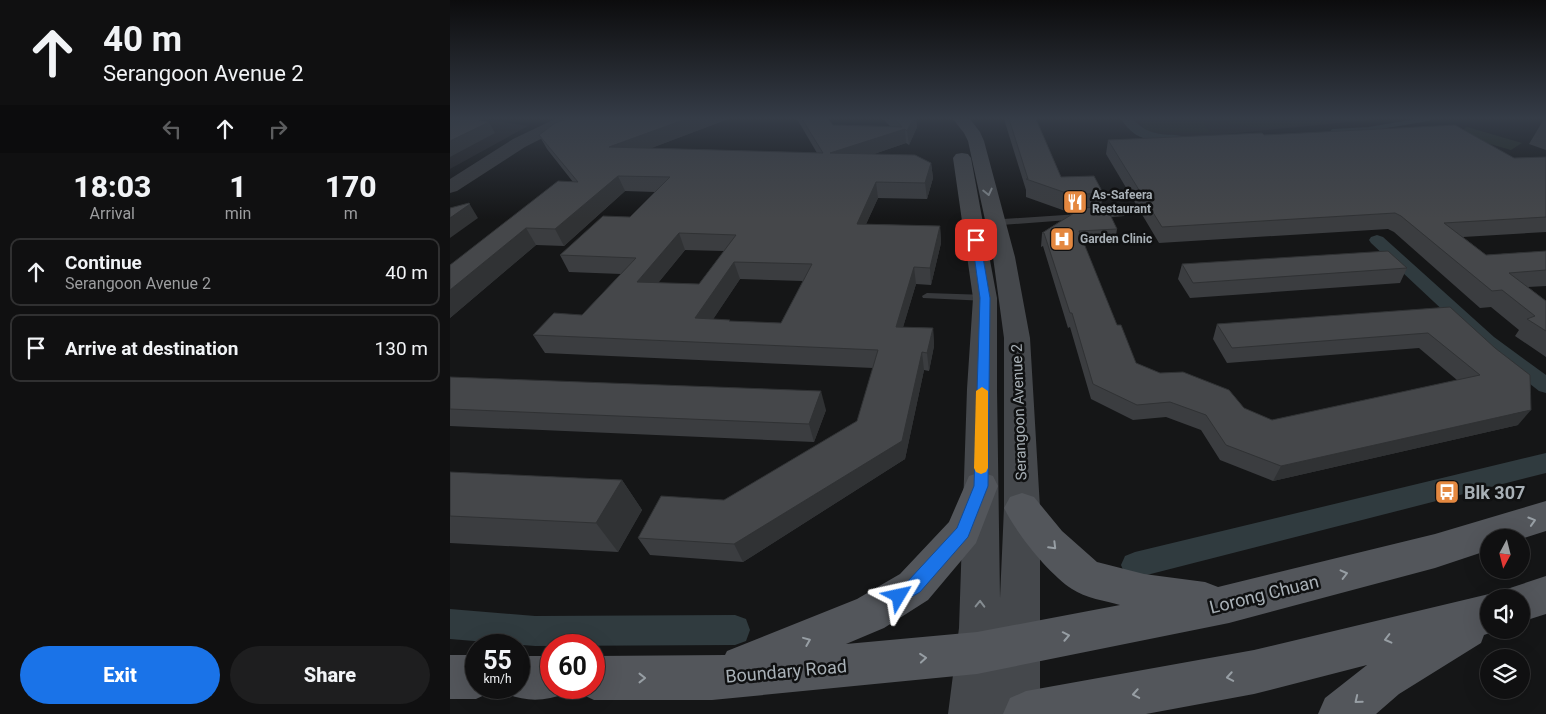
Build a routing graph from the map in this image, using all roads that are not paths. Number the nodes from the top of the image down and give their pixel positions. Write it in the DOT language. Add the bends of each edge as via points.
graph roads {
  1 [pos="489,152"];
  2 [pos="504,152"];
  3 [pos="961,152"];
  4 [pos="977,152"];
  5 [pos="450,176"];
  6 [pos="450,187"];
  7 [pos="1121,214"];
  8 [pos="984,224"];
  9 [pos="927,296"];
  10 [pos="998,299"];
  11 [pos="981,486"];
  12 [pos="1022,508"];
  13 [pos="1546,516"];
  14 [pos="1546,595"];
  15 [pos="1530,600"];
  16 [pos="1229,604"];
  17 [pos="1480,616"];
  18 [pos="1480,622"];
  19 [pos="1018,645"];
  20 [pos="977,653"];
  21 [pos="450,677"];
  22 [pos="465,677"];
  23 [pos="605,678"];
  24 [pos="712,678"];
  25 [pos="971,714"];
  26 [pos="1017,714"];
  27 [pos="1026,714"];
  28 [pos="1341,714"];
  1 -- 5 [label="street"];
  2 -- 6 [label="street"];
  3 -- 8 [label="main road, Serangoon Avenue 2"];
  4 -- 8 [label="main road, Serangoon Avenue 2, one-way"];
  7 -- 8 [label="lane"];
  8 -- 10 [label="main road, Serangoon Avenue 2"];
  9 -- 10 [label="lane"];
  10 -- 11 [label="main road, Serangoon Avenue 2"];
  10 -- 12 [label="main road, Serangoon Avenue 2" via="1019,380"];
  20 -- 11 [label="main road, Serangoon Avenue 2, one-way"];
  24 -- 11 [label="main road, one-way" via="870,614 914,587 962,532"];
  12 -- 16 [label="main road, one-way" via="1049,543 1086,577 1144,593"];
  12 -- 19 [label="main road, Serangoon Avenue 2"];
  16 -- 13 [label="main road, Lorong Chuan, one-way" via="1435,551"];
  14 -- 15 [label="main road"];
  19 -- 16 [label="main road, Lorong Chuan, one-way"];
  17 -- 27 [label="main road, one-way" via="1254,672"];
  18 -- 28 [label="main road, one-way" via="1384,679"];
  19 -- 20 [label="main road, Lorong Chuan"];
  19 -- 26 [label="main road, Serangoon Avenue 2"];
  24 -- 20 [label="main road, Boundary Road, one-way"];
  20 -- 25 [label="main road, Serangoon Avenue 2"];
  21 -- 22 [label="main road"];
  23 -- 24 [label="main road, Boundary Road, one-way"];
}
